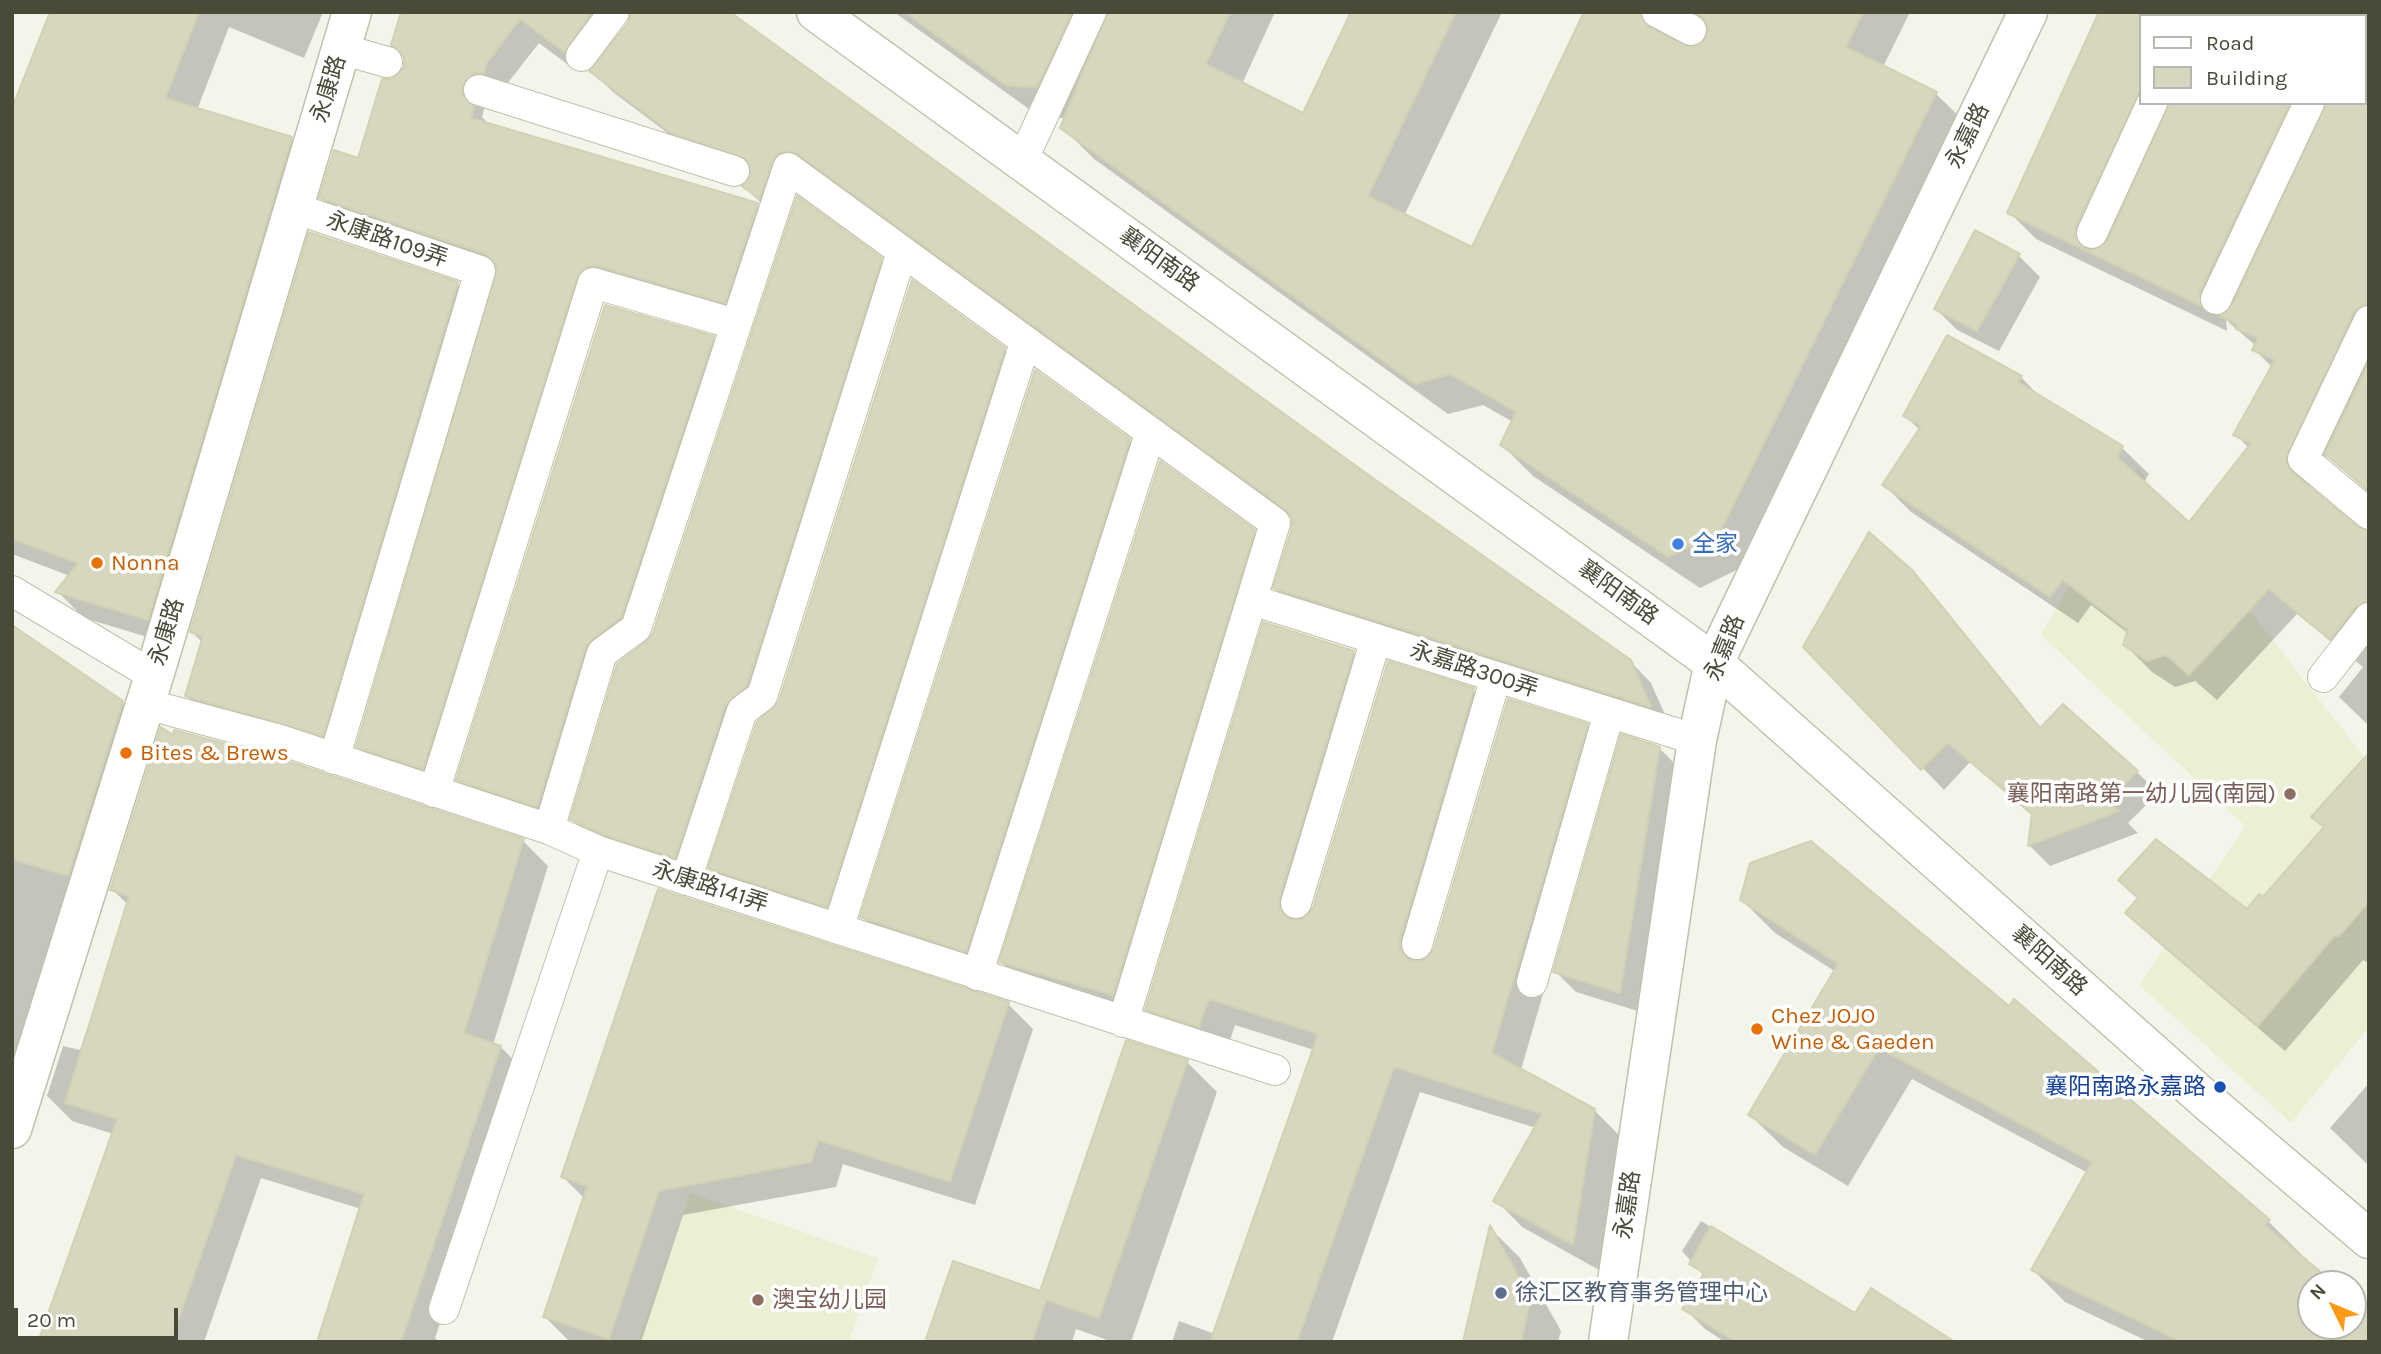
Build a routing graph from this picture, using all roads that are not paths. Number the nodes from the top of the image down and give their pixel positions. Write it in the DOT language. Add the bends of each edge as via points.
graph roads {
  1 [pos="352,12"];
  2 [pos="614,12"];
  3 [pos="816,12"];
  4 [pos="1091,12"];
  5 [pos="1657,12"];
  6 [pos="2028,12"];
  7 [pos="1691,30"];
  8 [pos="341,49"];
  9 [pos="581,57"];
  10 [pos="387,62"];
  11 [pos="479,90"];
  12 [pos="2151,105"];
  13 [pos="2308,105"];
  14 [pos="1022,161"];
  15 [pos="734,171"];
  16 [pos="294,208"];
  17 [pos="2092,233"];
  18 [pos="902,252"];
  19 [pos="2216,299"];
  20 [pos="2369,321"];
  21 [pos="735,324"];
  22 [pos="1025,343"];
  23 [pos="1150,433"];
  24 [pos="2369,514"];
  25 [pos="12,591"];
  26 [pos="1252,600"];
  27 [pos="2369,618"];
  28 [pos="1376,639"];
  29 [pos="1714,663"];
  30 [pos="1496,677"];
  31 [pos="2323,677"];
  32 [pos="150,690"];
  33 [pos="1609,713"];
  34 [pos="1697,740"];
  35 [pos="334,759"];
  36 [pos="435,792"];
  37 [pos="549,829"];
  38 [pos="598,851"];
  39 [pos="686,880"];
  40 [pos="1296,903"];
  41 [pos="838,929"];
  42 [pos="1417,944"];
  43 [pos="977,975"];
  44 [pos="1532,982"];
  45 [pos="1123,1022"];
  46 [pos="1275,1070"];
  47 [pos="12,1129"];
  48 [pos="2369,1239"];
  49 [pos="444,1309"];
  50 [pos="1608,1342"];
  1 -- 8 [label="street, 永康路"];
  2 -- 9 [label="lane"];
  3 -- 14 [label="street, 襄阳南路"];
  4 -- 14 [label="lane"];
  5 -- 7 [label="lane"];
  6 -- 29 [label="street, 永嘉路"];
  8 -- 10 [label="lane"];
  8 -- 16 [label="street, 永康路"];
  11 -- 15 [label="lane"];
  12 -- 17 [label="lane"];
  13 -- 19 [label="lane"];
  14 -- 29 [label="street, 襄阳南路"];
  16 -- 32 [label="street, 永康路"];
  16 -- 35 [label="lane, 永康路109弄" via="480,271"];
  18 -- 21 [label="lane" via="788,168"];
  18 -- 22 [label="lane"];
  18 -- 39 [label="lane" via="762,696 742,711"];
  20 -- 24 [label="lane" via="2303,459"];
  21 -- 36 [label="lane" via="593,283"];
  21 -- 37 [label="lane" via="636,628 603,653"];
  22 -- 23 [label="lane"];
  22 -- 41 [label="lane"];
  23 -- 26 [label="lane" via="1275,523"];
  23 -- 43 [label="lane"];
  25 -- 32 [label="lane, 永康路141弄"];
  26 -- 28 [label="lane, 永嘉路300弄"];
  26 -- 45 [label="lane"];
  27 -- 31 [label="lane"];
  28 -- 30 [label="lane, 永嘉路300弄"];
  28 -- 40 [label="lane"];
  29 -- 34 [label="street, 永嘉路"];
  29 -- 48 [label="street, 襄阳南路"];
  30 -- 33 [label="lane, 永嘉路300弄"];
  30 -- 42 [label="lane"];
  32 -- 35 [label="lane, 永康路141弄"];
  32 -- 47 [label="street, 永康路"];
  33 -- 34 [label="lane, 永嘉路300弄"];
  33 -- 44 [label="lane"];
  34 -- 50 [label="street, 永嘉路"];
  35 -- 36 [label="lane, 永康路141弄"];
  36 -- 37 [label="lane, 永康路141弄"];
  37 -- 38 [label="lane, 永康路141弄"];
  38 -- 39 [label="lane, 永康路141弄"];
  38 -- 49 [label="lane"];
  39 -- 41 [label="lane, 永康路141弄"];
  41 -- 43 [label="lane, 永康路141弄"];
  43 -- 45 [label="lane, 永康路141弄"];
  45 -- 46 [label="lane, 永康路141弄"];
}
